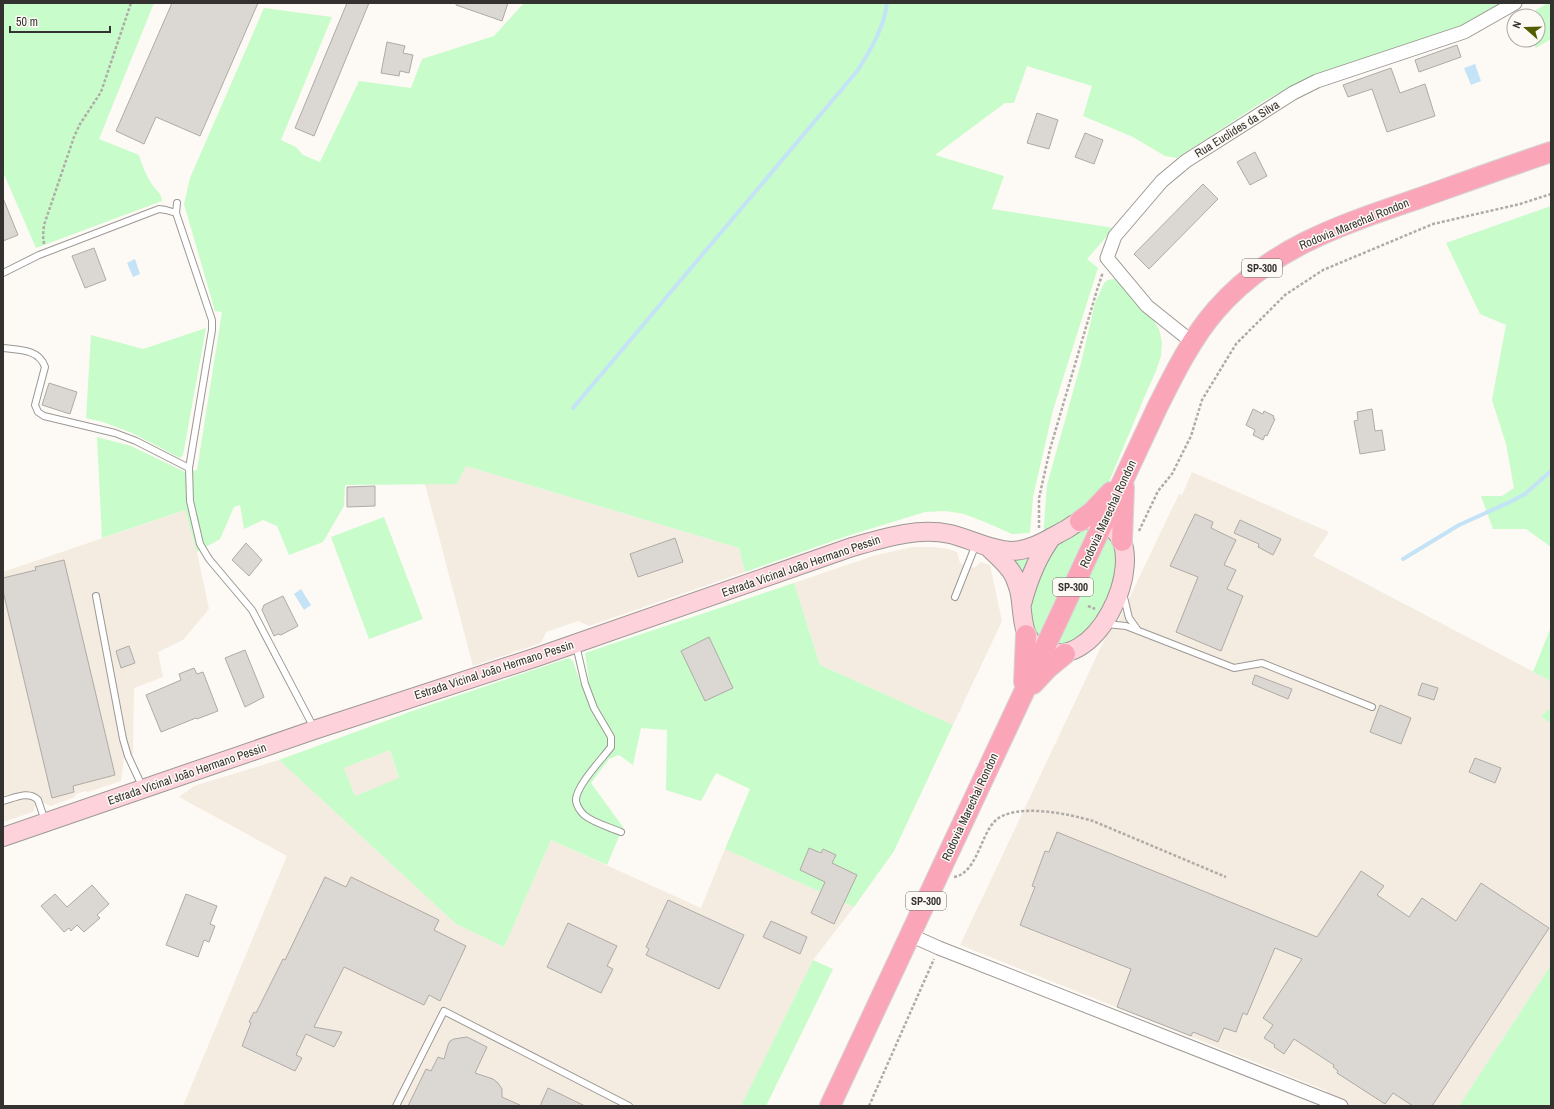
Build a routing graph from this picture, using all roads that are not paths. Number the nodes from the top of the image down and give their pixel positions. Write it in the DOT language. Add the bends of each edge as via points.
graph roads {
  1 [pos="1515,3"];
  2 [pos="1551,152"];
  3 [pos="177,203"];
  4 [pos="176,213"];
  5 [pos="3,273"];
  6 [pos="1192,342"];
  7 [pos="3,348"];
  8 [pos="189,468"];
  9 [pos="1124,477"];
  10 [pos="1080,521"];
  11 [pos="1103,524"];
  12 [pos="1130,537"];
  13 [pos="1046,540"];
  14 [pos="982,545"];
  15 [pos="1121,586"];
  16 [pos="96,596"];
  17 [pos="955,597"];
  18 [pos="1022,605"];
  19 [pos="1103,624"];
  20 [pos="1138,630"];
  21 [pos="1026,634"];
  22 [pos="575,643"];
  23 [pos="1044,651"];
  24 [pos="1065,654"];
  25 [pos="1022,696"];
  26 [pos="1372,707"];
  27 [pos="314,730"];
  28 [pos="144,789"];
  29 [pos="3,801"];
  30 [pos="46,822"];
  31 [pos="621,832"];
  32 [pos="4,838"];
  33 [pos="910,935"];
  34 [pos="396,1106"];
  35 [pos="629,1106"];
  36 [pos="830,1106"];
  37 [pos="1341,1106"];
  1 -- 6 [label="street, Rua Euclides da Silva" via="1464,32 1317,81 1293,93 1186,161 1162,181 1116,236 1107,258 1148,306"];
  2 -- 6 [label="main road, Rodovia Marechal Rondon / SP-300" via="1353,222 1296,246 1262,268 1231,295"];
  3 -- 4 [label="lane"];
  4 -- 5 [label="lane" via="159,209 46,252"];
  4 -- 8 [label="lane" via="212,320"];
  6 -- 9 [label="main road, Rodovia Marechal Rondon / SP-300"];
  7 -- 8 [label="lane" via="36,354 43,362 36,405 38,412 44,416 115,433"];
  8 -- 27 [label="lane" via="190,500 200,544 209,559 252,610"];
  9 -- 10 [label="main road" via="1092,512"];
  9 -- 11 [label="main road, Rodovia Marechal Rondon / SP-300"];
  9 -- 12 [label="main road" via="1122,504"];
  10 -- 11 [label="main road" via="1089,520"];
  10 -- 13 [label="main road, Estrada Vicinal João Hermano Pessin"];
  11 -- 12 [label="main road"];
  11 -- 23 [label="main road, Rodovia Marechal Rondon / SP-300"];
  12 -- 15 [label="main road"];
  13 -- 14 [label="main road, Estrada Vicinal João Hermano Pessin" via="1020,550"];
  13 -- 18 [label="main road" via="1047,545 1027,587"];
  14 -- 17 [label="lane"];
  14 -- 18 [label="main road, Estrada Vicinal João Hermano Pessin" via="1013,574"];
  14 -- 22 [label="main road, Estrada Vicinal João Hermano Pessin" via="949,534 932,532 906,533 879,539"];
  15 -- 19 [label="main road"];
  15 -- 20 [label="lane" via="1129,618"];
  16 -- 28 [label="lane" via="123,739"];
  18 -- 21 [label="main road, Estrada Vicinal João Hermano Pessin"];
  19 -- 20 [label="lane" via="1117,624"];
  19 -- 24 [label="main road" via="1087,643"];
  20 -- 26 [label="lane" via="1234,668 1262,663"];
  21 -- 23 [label="main road" via="1032,643"];
  21 -- 25 [label="main road" via="1026,667"];
  22 -- 27 [label="main road, Estrada Vicinal João Hermano Pessin"];
  22 -- 31 [label="lane" via="585,684 612,743 583,784 576,801 584,815"];
  23 -- 24 [label="main road"];
  23 -- 25 [label="main road, Rodovia Marechal Rondon / SP-300"];
  24 -- 25 [label="main road"];
  25 -- 33 [label="main road, Rodovia Marechal Rondon / SP-300"];
  27 -- 28 [label="main road, Estrada Vicinal João Hermano Pessin"];
  28 -- 30 [label="main road, Estrada Vicinal João Hermano Pessin"];
  29 -- 30 [label="lane" via="24,795 36,798"];
  30 -- 32 [label="main road, Estrada Vicinal João Hermano Pessin"];
  33 -- 36 [label="main road, Rodovia Marechal Rondon / SP-300"];
  33 -- 37 [label="street"];
  34 -- 35 [label="lane" via="444,1011"];
}
